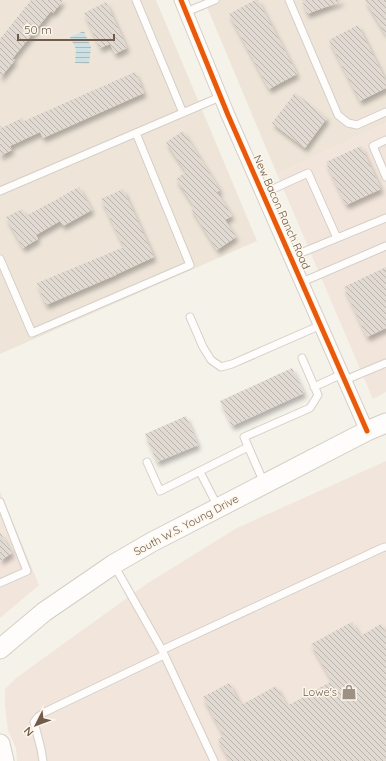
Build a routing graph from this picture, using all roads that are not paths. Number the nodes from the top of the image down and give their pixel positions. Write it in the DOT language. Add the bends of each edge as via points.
graph roads {
  1 [pos="136,0"];
  2 [pos="215,0"];
  3 [pos="289,0"];
  4 [pos="184,6"];
  5 [pos="220,97"];
  6 [pos="386,112"];
  7 [pos="183,113"];
  8 [pos="136,133"];
  9 [pos="386,140"];
  10 [pos="386,177"];
  11 [pos="0,191"];
  12 [pos="262,194"];
  13 [pos="386,218"];
  14 [pos="337,238"];
  15 [pos="386,246"];
  16 [pos="291,258"];
  17 [pos="0,259"];
  18 [pos="302,282"];
  19 [pos="190,317"];
  20 [pos="320,325"];
  21 [pos="302,358"];
  22 [pos="386,362"];
  23 [pos="343,377"];
  24 [pos="314,387"];
  25 [pos="386,423"];
  26 [pos="367,431"];
  27 [pos="248,447"];
  28 [pos="147,462"];
  29 [pos="200,472"];
  30 [pos="265,484"];
  31 [pos="0,502"];
  32 [pos="218,508"];
  33 [pos="386,547"];
  34 [pos="114,564"];
  35 [pos="0,583"];
  36 [pos="0,649"];
  37 [pos="163,653"];
  38 [pos="0,744"];
  39 [pos="4,761"];
  40 [pos="43,761"];
  41 [pos="214,761"];
  1 -- 7 [label="lane"];
  2 -- 4 [label="lane"];
  3 -- 6 [label="lane" via="338,115 348,123 356,125"];
  4 -- 5 [label="street, New Bacon Ranch Road"];
  5 -- 7 [label="lane"];
  5 -- 12 [label="street, New Bacon Ranch Road"];
  7 -- 8 [label="lane"];
  8 -- 11 [label="lane"];
  8 -- 17 [label="lane" via="190,265 32,333"];
  9 -- 10 [label="lane" via="373,146"];
  12 -- 14 [label="lane" via="308,174"];
  12 -- 16 [label="street, New Bacon Ranch Road"];
  13 -- 14 [label="lane"];
  14 -- 16 [label="lane"];
  15 -- 18 [label="lane"];
  16 -- 18 [label="street, New Bacon Ranch Road"];
  18 -- 20 [label="street, New Bacon Ranch Road"];
  19 -- 20 [label="lane" via="211,360 222,367"];
  20 -- 23 [label="street, New Bacon Ranch Road"];
  21 -- 24 [label="lane"];
  22 -- 23 [label="lane"];
  23 -- 24 [label="lane"];
  23 -- 26 [label="street, New Bacon Ranch Road"];
  24 -- 27 [label="lane" via="318,395 310,408 244,437"];
  25 -- 26 [label="main road, South W.S. Young Drive"];
  26 -- 30 [label="main road, South W.S. Young Drive"];
  27 -- 29 [label="lane"];
  27 -- 30 [label="lane"];
  28 -- 29 [label="lane" via="160,491"];
  29 -- 32 [label="lane"];
  30 -- 32 [label="main road, South W.S. Young Drive"];
  31 -- 35 [label="lane" via="27,570"];
  32 -- 34 [label="main road, South W.S. Young Drive"];
  33 -- 37 [label="lane"];
  34 -- 36 [label="main road, South W.S. Young Drive" via="44,612"];
  34 -- 37 [label="lane"];
  37 -- 40 [label="lane" via="38,717 34,722"];
  37 -- 41 [label="lane"];
  38 -- 39 [label="main road"];
}
